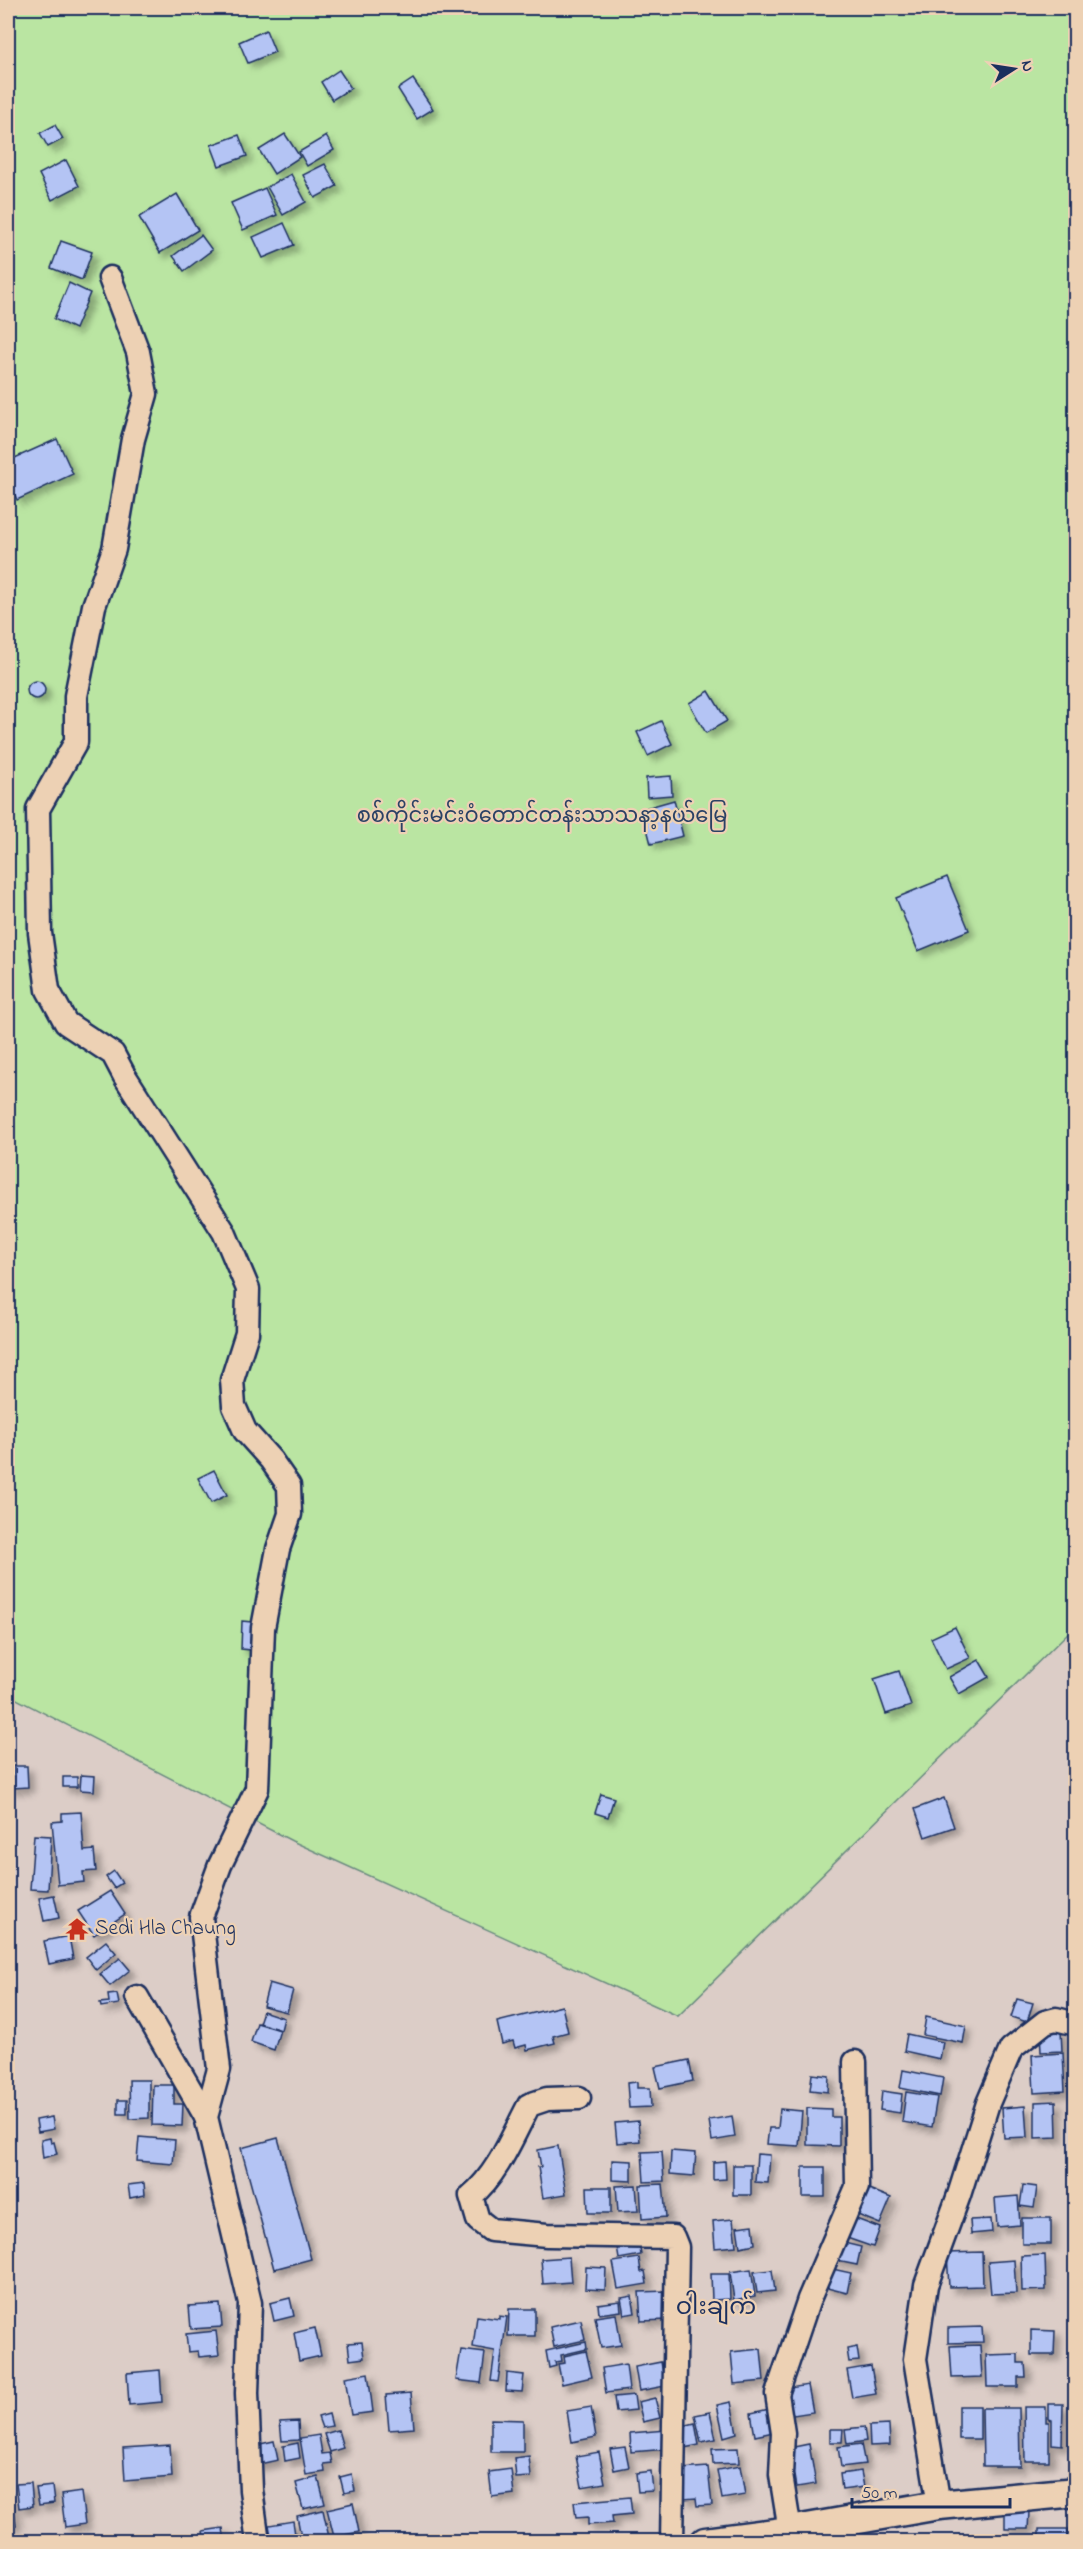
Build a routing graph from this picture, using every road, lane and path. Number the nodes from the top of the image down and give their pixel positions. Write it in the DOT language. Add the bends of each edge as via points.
graph roads {
  1 [pos="110,279"];
  2 [pos="137,1997"];
  3 [pos="1076,2024"];
  4 [pos="855,2062"];
  5 [pos="579,2098"];
  6 [pos="206,2117"];
  7 [pos="1076,2492"];
  8 [pos="939,2505"];
  9 [pos="790,2531"];
  10 [pos="258,2541"];
  11 [pos="672,2541"];
  12 [pos="705,2541"];
  1 -- 6 [label="street" via="138,352 146,394 133,439 114,549 94,606 76,696 76,742 38,809 40,933 48,990 66,1023 113,1054 224,1232 248,1289 247,1333 232,1380 234,1406 245,1431 289,1486 290,1514 263,1628 257,1789 220,1865 201,1917 219,2069"];
  2 -- 6 [label="street"];
  3 -- 8 [label="street" via="1056,2019 1045,2022 1011,2049 988,2103 926,2285 915,2359"];
  4 -- 9 [label="street" via="857,2187 809,2299 777,2394 783,2433 781,2475"];
  5 -- 11 [label="street" via="547,2099 529,2105 501,2157 471,2196 477,2220 491,2230 673,2237 677,2247"];
  6 -- 10 [label="street" via="250,2303 248,2404 251,2490"];
  7 -- 8 [label="street"];
  8 -- 9 [label="street"];
  9 -- 12 [label="street"];
}
